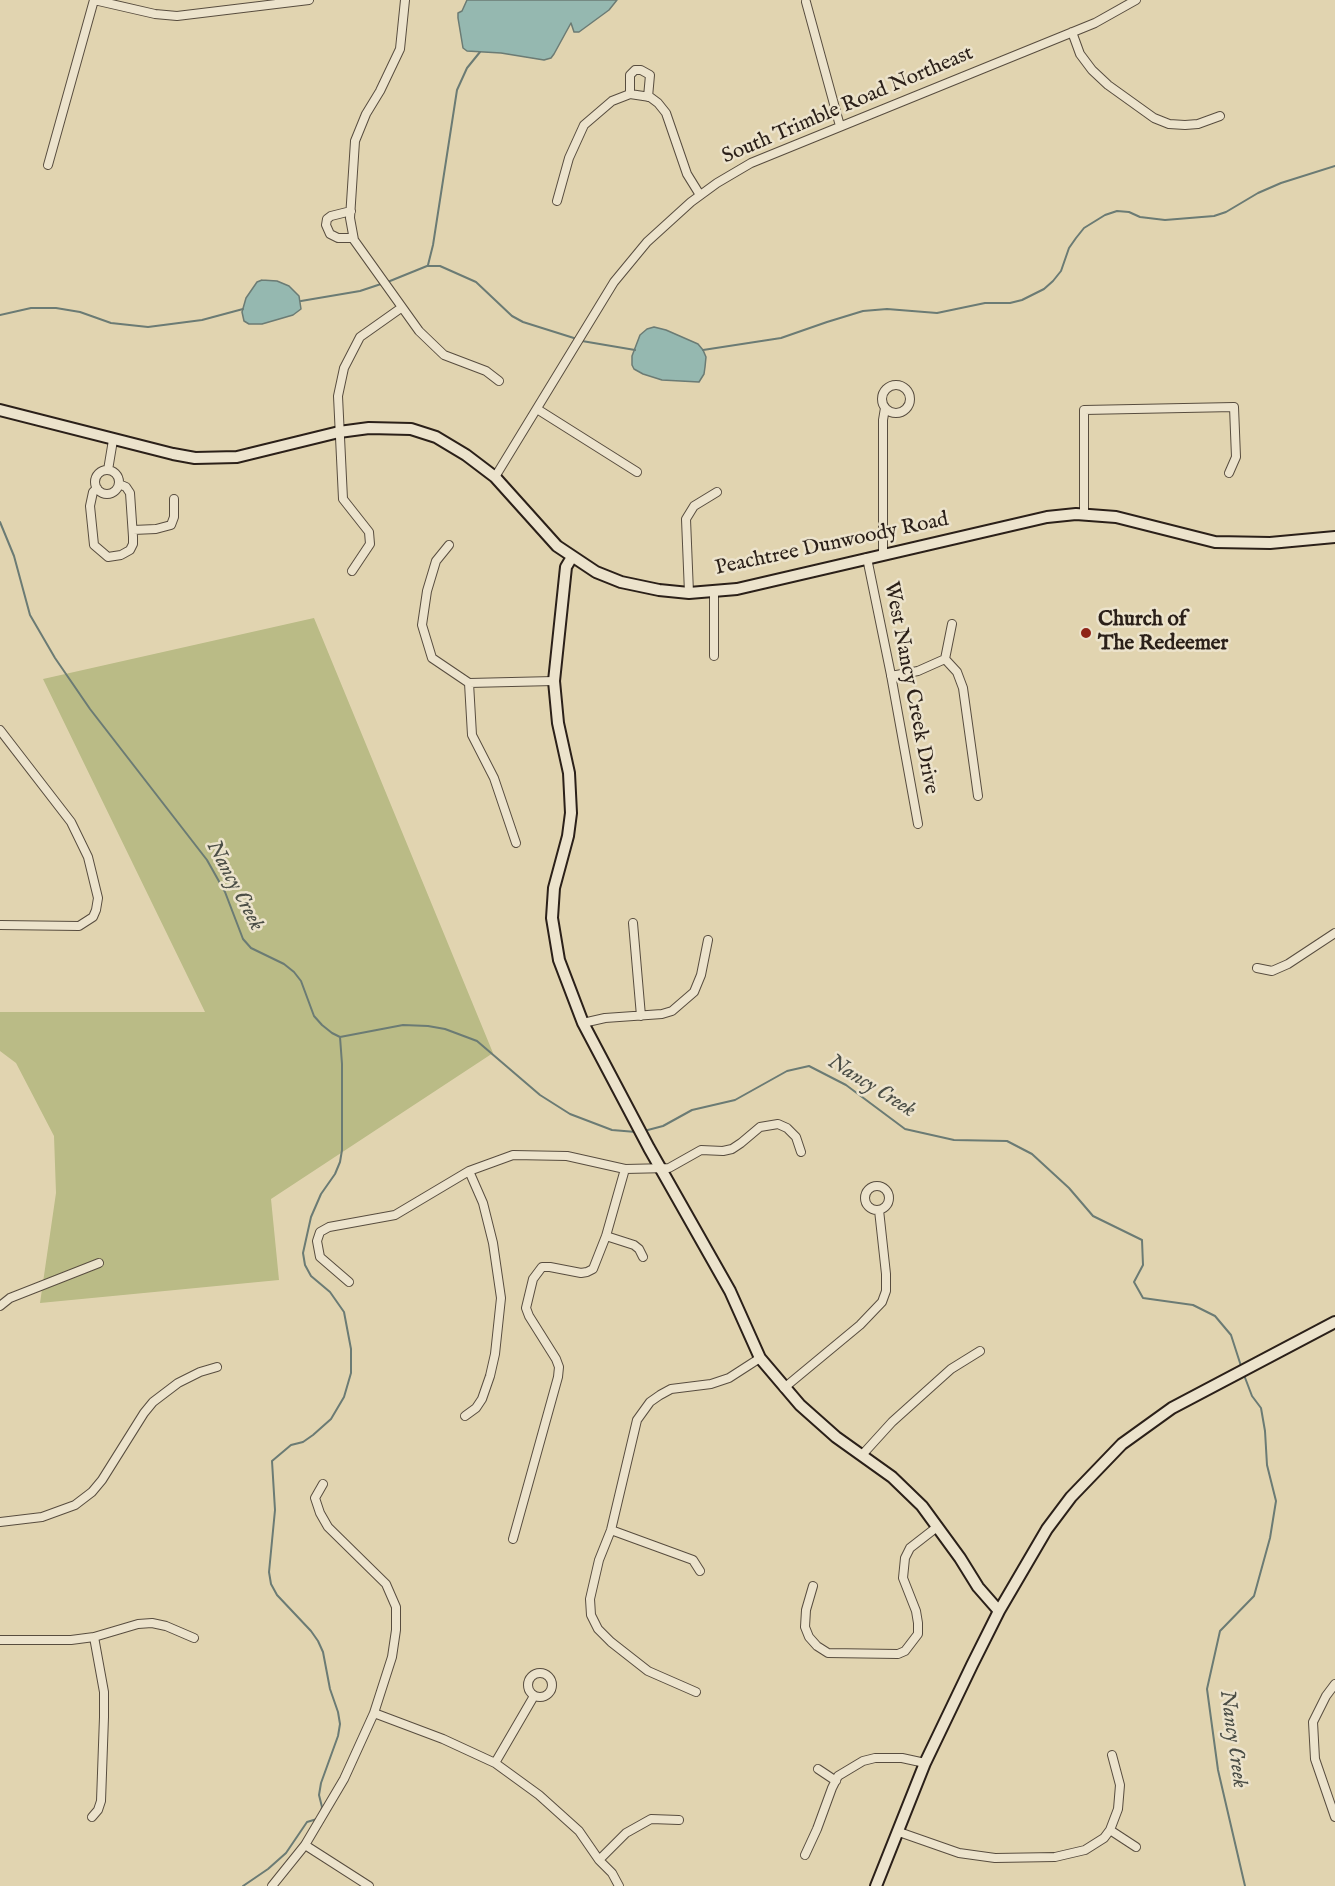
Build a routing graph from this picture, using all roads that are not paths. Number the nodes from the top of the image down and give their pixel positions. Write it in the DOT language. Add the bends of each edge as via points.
graph roads {
  1 [pos="94,0"];
  2 [pos="309,0"];
  3 [pos="405,0"];
  4 [pos="1136,0"];
  5 [pos="806,2"];
  6 [pos="1072,32"];
  7 [pos="630,94"];
  8 [pos="648,97"];
  9 [pos="1220,116"];
  10 [pos="840,126"];
  11 [pos="48,165"];
  12 [pos="700,195"];
  13 [pos="557,201"];
  14 [pos="351,211"];
  15 [pos="353,238"];
  16 [pos="401,308"];
  17 [pos="499,381"];
  18 [pos="885,408"];
  19 [pos="537,409"];
  20 [pos="3,411"];
  21 [pos="339,432"];
  22 [pos="113,440"];
  23 [pos="108,470"];
  24 [pos="637,472"];
  25 [pos="1229,473"];
  26 [pos="495,477"];
  27 [pos="119,484"];
  28 [pos="97,488"];
  29 [pos="717,492"];
  30 [pos="174,500"];
  31 [pos="1084,514"];
  32 [pos="133,530"];
  33 [pos="1335,537"];
  34 [pos="449,545"];
  35 [pos="883,555"];
  36 [pos="572,557"];
  37 [pos="867,558"];
  38 [pos="352,571"];
  39 [pos="714,592"];
  40 [pos="689,593"];
  41 [pos="951,624"];
  42 [pos="714,656"];
  43 [pos="945,659"];
  44 [pos="891,676"];
  45 [pos="554,681"];
  46 [pos="469,683"];
  47 [pos="0,730"];
  48 [pos="3,742"];
  49 [pos="978,796"];
  50 [pos="918,824"];
  51 [pos="516,843"];
  52 [pos="633,923"];
  53 [pos="0,926"];
  54 [pos="1335,933"];
  55 [pos="708,940"];
  56 [pos="1257,968"];
  57 [pos="641,1016"];
  58 [pos="583,1023"];
  59 [pos="801,1152"];
  60 [pos="660,1168"];
  61 [pos="625,1169"];
  62 [pos="469,1171"];
  63 [pos="879,1210"];
  64 [pos="606,1236"];
  65 [pos="643,1257"];
  66 [pos="99,1263"];
  67 [pos="349,1282"];
  68 [pos="0,1306"];
  69 [pos="1335,1322"];
  70 [pos="980,1350"];
  71 [pos="760,1358"];
  72 [pos="218,1367"];
  73 [pos="784,1389"];
  74 [pos="465,1416"];
  75 [pos="862,1455"];
  76 [pos="323,1484"];
  77 [pos="0,1522"];
  78 [pos="937,1527"];
  79 [pos="610,1530"];
  80 [pos="513,1539"];
  81 [pos="700,1571"];
  82 [pos="813,1586"];
  83 [pos="999,1611"];
  84 [pos="94,1637"];
  85 [pos="194,1638"];
  86 [pos="0,1640"];
  87 [pos="1335,1684"];
  88 [pos="696,1692"];
  89 [pos="534,1696"];
  90 [pos="374,1713"];
  91 [pos="1112,1755"];
  92 [pos="495,1763"];
  93 [pos="925,1763"];
  94 [pos="818,1769"];
  95 [pos="836,1780"];
  96 [pos="92,1817"];
  97 [pos="1335,1817"];
  98 [pos="679,1820"];
  99 [pos="1110,1830"];
  100 [pos="899,1832"];
  101 [pos="305,1845"];
  102 [pos="1136,1847"];
  103 [pos="805,1855"];
  104 [pos="599,1860"];
  105 [pos="272,1886"];
  106 [pos="369,1886"];
  107 [pos="619,1886"];
  108 [pos="876,1886"];
  1 -- 2 [label="street" via="177,16"];
  1 -- 11 [label="street"];
  3 -- 14 [label="street" via="400,49 355,141"];
  4 -- 6 [label="street, South Trimble Road Northeast" via="1111,16"];
  5 -- 10 [label="street"];
  6 -- 9 [label="street" via="1080,54 1092,70 1154,118 1185,125"];
  6 -- 10 [label="street, South Trimble Road Northeast"];
  7 -- 8 [label="street"];
  7 -- 8 [label="street" via="630,75 641,70 650,75"];
  7 -- 13 [label="street" via="612,101 584,125 574,144"];
  8 -- 12 [label="street" via="666,113 687,174"];
  10 -- 12 [label="street, South Trimble Road Northeast" via="751,163"];
  12 -- 19 [label="street, South Trimble Road Northeast" via="666,223 620,275"];
  14 -- 15 [label="street"];
  14 -- 15 [label="street" via="331,216 326,225 330,234 338,238"];
  15 -- 16 [label="street"];
  16 -- 17 [label="street" via="444,355 486,371"];
  16 -- 21 [label="street" via="360,337 344,368 338,396"];
  18 -- 35 [label="street"];
  19 -- 24 [label="street"];
  19 -- 26 [label="street, South Trimble Road Northeast"];
  20 -- 22 [label="main road, Peachtree Dunwoody Road"];
  21 -- 22 [label="main road, Peachtree Dunwoody Road" via="217,459"];
  21 -- 26 [label="main road, Peachtree Dunwoody Road" via="411,429 456,447"];
  21 -- 38 [label="street" via="343,499 369,532 370,544"];
  22 -- 23 [label="street"];
  23 -- 27 [label="street" via="117,474"];
  23 -- 28 [label="street" via="98,473"];
  25 -- 31 [label="street" via="1236,457 1234,406 1084,410"];
  26 -- 36 [label="main road, Peachtree Dunwoody Road" via="557,546"];
  27 -- 28 [label="street" via="108,494"];
  27 -- 32 [label="street" via="130,493"];
  28 -- 32 [label="street" via="90,497 90,506 98,550 108,557 125,554 133,544"];
  29 -- 40 [label="street" via="694,506 686,519"];
  30 -- 32 [label="street" via="171,525"];
  31 -- 33 [label="main road, Peachtree Dunwoody Road" via="1116,517 1215,542 1270,543"];
  31 -- 35 [label="main road, Peachtree Dunwoody Road" via="1047,517"];
  34 -- 46 [label="street" via="436,561 423,625 432,658"];
  35 -- 37 [label="main road, Peachtree Dunwoody Road"];
  36 -- 40 [label="main road, Peachtree Dunwoody Road" via="621,582"];
  36 -- 45 [label="main road" via="566,567"];
  37 -- 39 [label="main road, Peachtree Dunwoody Road"];
  37 -- 44 [label="street, West Nancy Creek Drive"];
  39 -- 40 [label="main road, Peachtree Dunwoody Road"];
  39 -- 42 [label="street"];
  41 -- 43 [label="street"];
  43 -- 44 [label="street" via="918,671"];
  43 -- 49 [label="street" via="957,672 963,688"];
  44 -- 50 [label="street, West Nancy Creek Drive"];
  45 -- 46 [label="street"];
  45 -- 58 [label="main road" via="571,799 552,918 559,960"];
  46 -- 51 [label="street" via="472,735 494,778"];
  47 -- 48 [label="street"];
  48 -- 53 [label="street" via="71,822 88,857 98,905 93,917 80,926"];
  52 -- 57 [label="street"];
  54 -- 56 [label="street" via="1288,964 1272,971"];
  55 -- 57 [label="street" via="694,992 672,1011"];
  57 -- 58 [label="street"];
  58 -- 60 [label="main road"];
  59 -- 60 [label="street" via="796,1137 787,1128 769,1124 760,1126 732,1149 700,1150 669,1168"];
  60 -- 61 [label="street"];
  60 -- 71 [label="main road" via="730,1291"];
  61 -- 62 [label="street" via="567,1156 535,1154 513,1155"];
  61 -- 64 [label="street"];
  62 -- 67 [label="street" via="395,1215 328,1227 320,1232 320,1257"];
  62 -- 74 [label="street" via="483,1203 501,1298 490,1376 482,1399"];
  63 -- 73 [label="street" via="886,1274 882,1302 860,1326"];
  64 -- 65 [label="street" via="634,1245"];
  64 -- 80 [label="street" via="593,1269 587,1272 542,1267 533,1279 526,1308 559,1367"];
  66 -- 68 [label="street" via="10,1298"];
  69 -- 83 [label="main road" via="1172,1407 1122,1444 1071,1497 1047,1529"];
  70 -- 75 [label="street" via="951,1369"];
  71 -- 73 [label="main road"];
  71 -- 79 [label="street" via="729,1378 671,1389 650,1402 638,1420"];
  72 -- 77 [label="street" via="178,1383 153,1402 102,1480 75,1505 42,1517"];
  73 -- 75 [label="main road" via="836,1437"];
  75 -- 78 [label="main road" via="892,1477"];
  76 -- 90 [label="street" via="315,1498 328,1527 386,1584 396,1606 392,1657"];
  78 -- 82 [label="street" via="910,1548 905,1558 903,1578 918,1623 918,1634 905,1651 828,1653 817,1646 805,1627"];
  78 -- 83 [label="main road"];
  79 -- 81 [label="street" via="693,1560"];
  79 -- 88 [label="street" via="590,1599 591,1615 598,1629 648,1671"];
  83 -- 93 [label="main road"];
  84 -- 85 [label="street" via="152,1623"];
  84 -- 86 [label="street"];
  84 -- 96 [label="street" via="104,1692 104,1717 101,1801"];
  87 -- 97 [label="street" via="1313,1722 1316,1759"];
  89 -- 92 [label="street"];
  90 -- 92 [label="street" via="443,1738"];
  90 -- 101 [label="street" via="344,1779"];
  91 -- 99 [label="street" via="1120,1796"];
  92 -- 104 [label="street" via="579,1831"];
  93 -- 95 [label="street" via="875,1758 846,1770"];
  93 -- 100 [label="main road"];
  94 -- 95 [label="street"];
  95 -- 103 [label="street"];
  98 -- 104 [label="street" via="651,1819 626,1833"];
  99 -- 100 [label="street" via="1086,1850 1031,1859 959,1853"];
  99 -- 102 [label="street"];
  100 -- 108 [label="main road"];
  101 -- 105 [label="street"];
  101 -- 106 [label="street"];
  104 -- 107 [label="street"];
}
